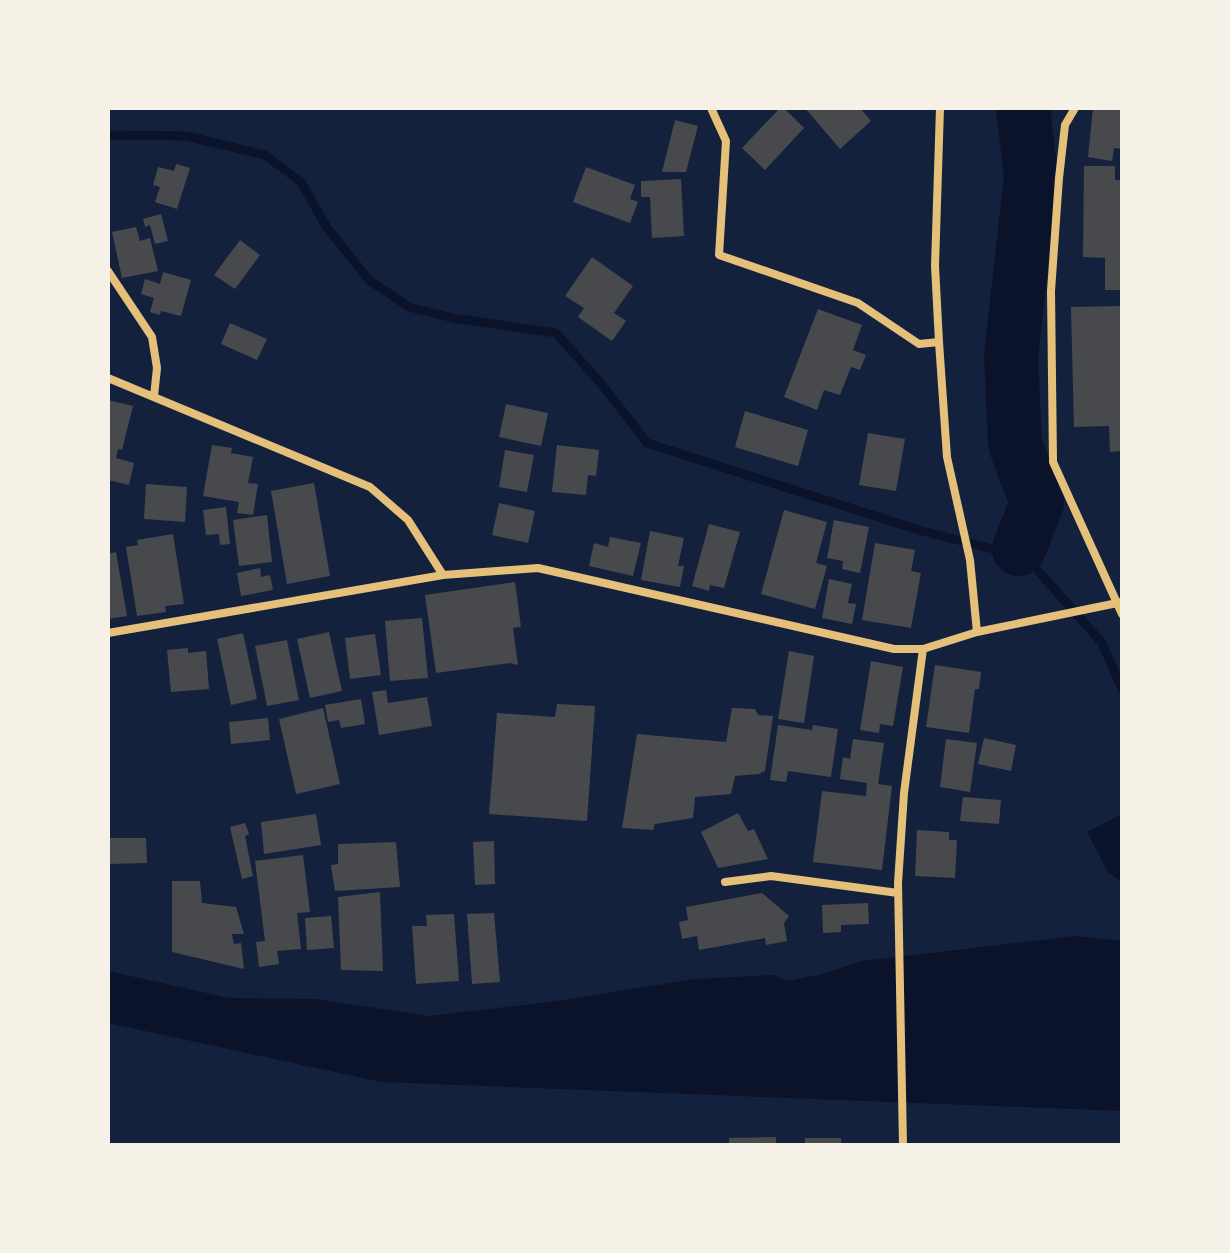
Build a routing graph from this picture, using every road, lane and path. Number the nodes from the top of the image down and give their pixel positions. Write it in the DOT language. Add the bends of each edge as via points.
graph roads {
  1 [pos="711,108"];
  2 [pos="940,108"];
  3 [pos="1075,108"];
  4 [pos="108,271"];
  5 [pos="939,342"];
  6 [pos="108,378"];
  7 [pos="154,396"];
  8 [pos="443,575"];
  9 [pos="1119,602"];
  10 [pos="1122,614"];
  11 [pos="977,632"];
  12 [pos="108,633"];
  13 [pos="923,649"];
  14 [pos="725,882"];
  15 [pos="898,893"];
  16 [pos="903,1145"];
  1 -- 5 [label="street" via="726,141 719,255 858,303 919,344"];
  2 -- 5 [label="street" via="935,266"];
  3 -- 9 [label="street" via="1065,125 1051,291 1053,462"];
  4 -- 7 [label="street" via="152,337"];
  5 -- 11 [label="street" via="947,457 965,529"];
  6 -- 7 [label="street"];
  7 -- 8 [label="street" via="370,487 408,520"];
  8 -- 12 [label="street"];
  8 -- 13 [label="street" via="538,568 894,649"];
  9 -- 10 [label="street"];
  9 -- 11 [label="street"];
  11 -- 13 [label="street"];
  13 -- 15 [label="street" via="904,793"];
  14 -- 15 [label="street" via="771,876"];
  15 -- 16 [label="street"];
}
